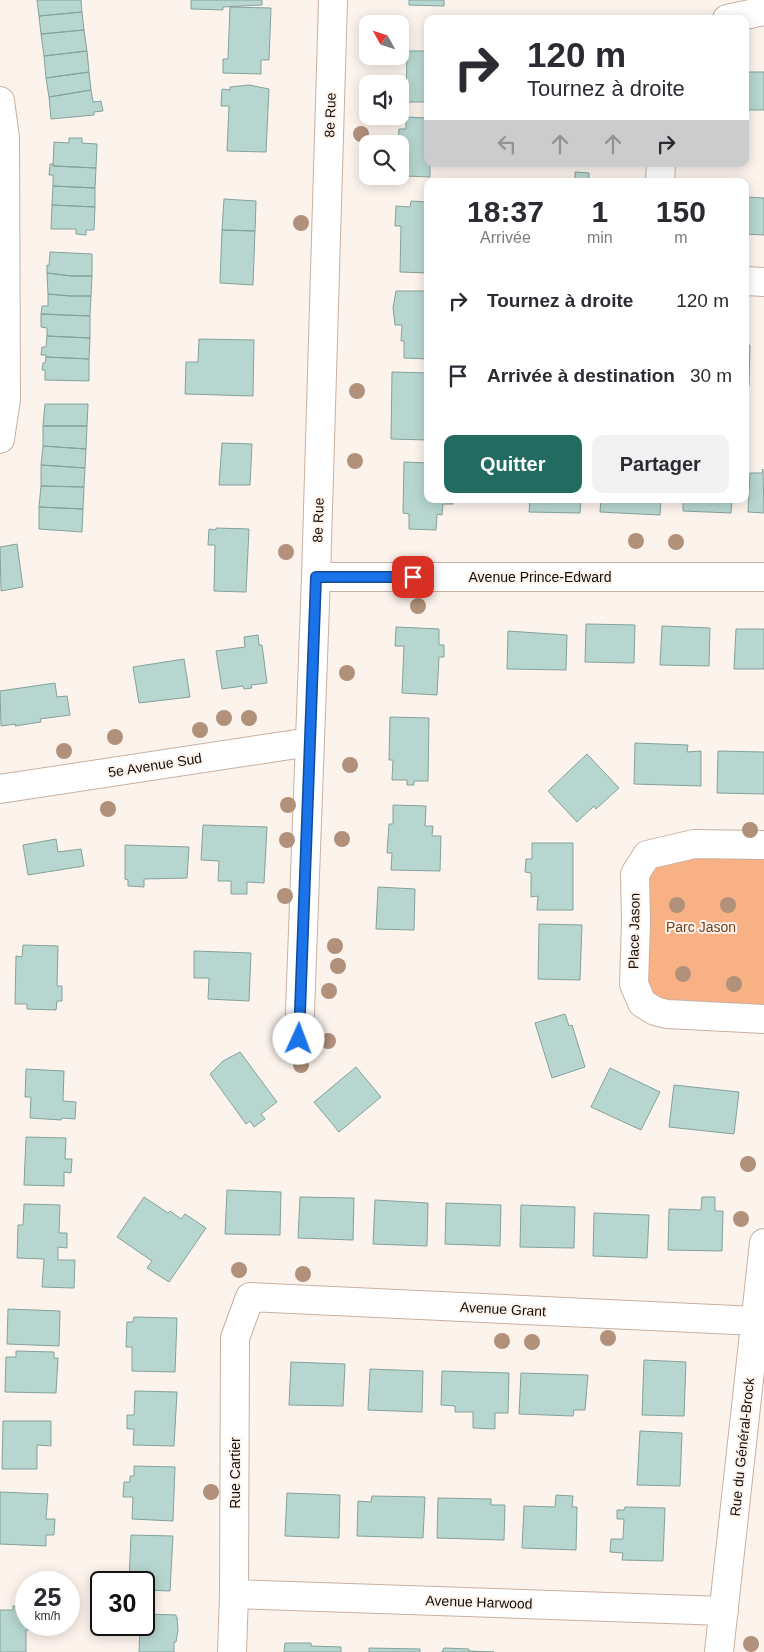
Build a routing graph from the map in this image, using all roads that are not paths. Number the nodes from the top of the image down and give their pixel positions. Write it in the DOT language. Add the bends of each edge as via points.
graph roads {
  1 [pos="333,0"];
  2 [pos="764,11"];
  3 [pos="746,15"];
  4 [pos="0,101"];
  5 [pos="2,138"];
  6 [pos="749,281"];
  7 [pos="764,282"];
  8 [pos="0,439"];
  9 [pos="316,577"];
  10 [pos="764,577"];
  11 [pos="310,742"];
  12 [pos="0,789"];
  13 [pos="764,845"];
  14 [pos="764,1019"];
  15 [pos="299,1039"];
  16 [pos="764,1243"];
  17 [pos="250,1298"];
  18 [pos="756,1321"];
  19 [pos="234,1594"];
  20 [pos="724,1611"];
  21 [pos="232,1652"];
  22 [pos="719,1652"];
  1 -- 9 [label="street, 8e Rue"];
  2 -- 3 [label="street"];
  4 -- 5 [label="street"];
  5 -- 8 [label="street" via="6,399"];
  6 -- 7 [label="street"];
  9 -- 10 [label="street, Avenue Prince-Edward"];
  9 -- 11 [label="street, 8e Rue"];
  11 -- 12 [label="street, 5e Avenue Sud"];
  11 -- 15 [label="street, 8e Rue"];
  13 -- 14 [label="street, Place Jason" via="694,844 646,855 635,874 634,984 642,1003 667,1014"];
  16 -- 18 [label="street, Rue du Général-Brock"];
  17 -- 18 [label="street, Avenue Grant"];
  17 -- 19 [label="street, Rue Cartier" via="234,1338"];
  18 -- 20 [label="street, Rue du Général-Brock"];
  19 -- 20 [label="street, Avenue Harwood"];
  19 -- 21 [label="street, Rue Cartier"];
  20 -- 22 [label="street, Rue du Général-Brock"];
}
